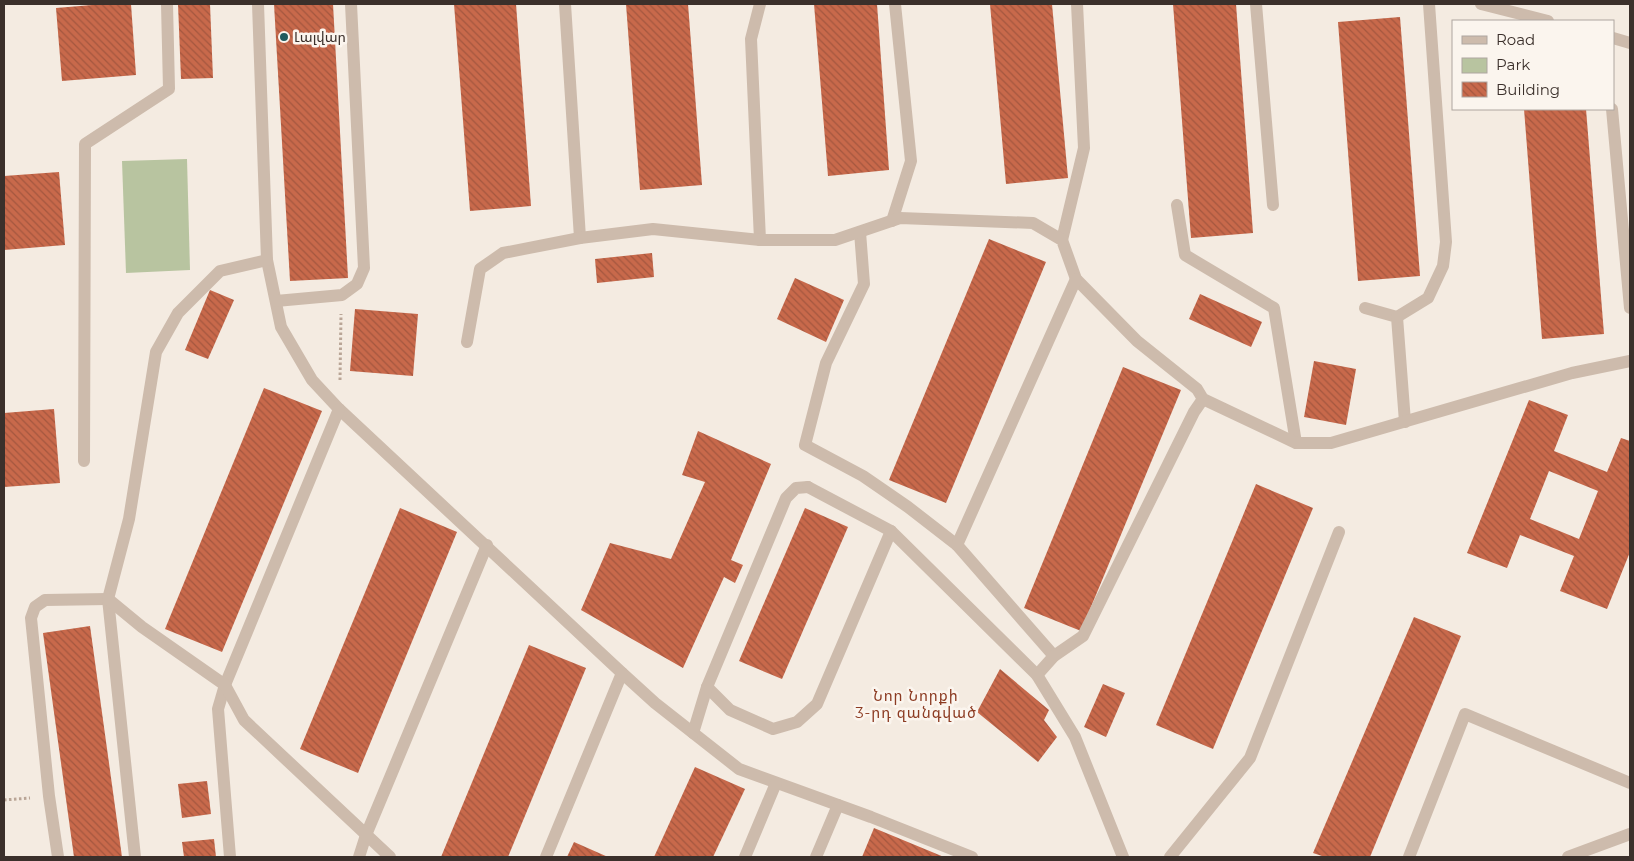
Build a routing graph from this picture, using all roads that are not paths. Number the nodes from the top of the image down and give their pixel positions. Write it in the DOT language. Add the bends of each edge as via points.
graph roads {
  1 [pos="167,4"];
  2 [pos="258,4"];
  3 [pos="350,4"];
  4 [pos="565,4"];
  5 [pos="760,4"];
  6 [pos="895,4"];
  7 [pos="1076,4"];
  8 [pos="1256,4"];
  9 [pos="1429,4"];
  10 [pos="1481,4"];
  11 [pos="1544,20"];
  12 [pos="1614,38"];
  13 [pos="1630,43"];
  14 [pos="1612,110"];
  15 [pos="1177,205"];
  16 [pos="1272,205"];
  17 [pos="892,221"];
  18 [pos="860,232"];
  19 [pos="580,238"];
  20 [pos="760,240"];
  21 [pos="1062,240"];
  22 [pos="267,260"];
  23 [pos="1076,279"];
  24 [pos="276,301"];
  25 [pos="1366,308"];
  26 [pos="1630,308"];
  27 [pos="1397,317"];
  28 [pos="467,342"];
  29 [pos="1630,361"];
  30 [pos="1203,399"];
  31 [pos="339,408"];
  32 [pos="1405,422"];
  33 [pos="1296,443"];
  34 [pos="84,461"];
  35 [pos="891,531"];
  36 [pos="1340,532"];
  37 [pos="487,545"];
  38 [pos="957,545"];
  39 [pos="108,599"];
  40 [pos="1054,656"];
  41 [pos="622,673"];
  42 [pos="1037,675"];
  43 [pos="225,685"];
  44 [pos="707,688"];
  45 [pos="692,733"];
  46 [pos="776,783"];
  47 [pos="1630,783"];
  48 [pos="838,805"];
  49 [pos="1630,834"];
  50 [pos="366,835"];
  51 [pos="58,857"];
  52 [pos="135,857"];
  53 [pos="230,857"];
  54 [pos="359,857"];
  55 [pos="390,857"];
  56 [pos="546,857"];
  57 [pos="745,857"];
  58 [pos="816,857"];
  59 [pos="972,857"];
  60 [pos="1123,857"];
  61 [pos="1170,857"];
  62 [pos="1409,857"];
  63 [pos="1568,857"];
  1 -- 34 [label="street" via="169,89 86,144"];
  2 -- 22 [label="street"];
  3 -- 24 [label="street" via="364,268 357,284 342,295"];
  4 -- 19 [label="street"];
  5 -- 20 [label="street" via="751,39"];
  6 -- 17 [label="street" via="911,161"];
  7 -- 21 [label="street" via="1084,148"];
  8 -- 16 [label="street"];
  9 -- 27 [label="street" via="1446,242 1443,266 1428,298"];
  10 -- 11 [label="street"];
  12 -- 13 [label="street"];
  14 -- 26 [label="street"];
  15 -- 33 [label="street" via="1185,255 1274,308"];
  17 -- 18 [label="street"];
  17 -- 21 [label="street" via="900,218 1033,223"];
  18 -- 20 [label="street" via="835,240"];
  18 -- 38 [label="street" via="864,284 826,363 805,444 862,476"];
  19 -- 20 [label="street" via="653,229"];
  19 -- 28 [label="street" via="503,253 480,270"];
  21 -- 23 [label="street"];
  22 -- 24 [label="street"];
  22 -- 39 [label="street" via="220,272 178,313 156,352 129,519"];
  23 -- 30 [label="street" via="1137,341 1197,389"];
  23 -- 38 [label="street"];
  24 -- 31 [label="street" via="281,327 312,380"];
  25 -- 27 [label="street"];
  27 -- 32 [label="street"];
  29 -- 32 [label="street" via="1572,373"];
  30 -- 33 [label="street"];
  30 -- 40 [label="street" via="1083,636"];
  31 -- 37 [label="street"];
  31 -- 43 [label="street"];
  32 -- 33 [label="street" via="1331,444"];
  35 -- 42 [label="street"];
  35 -- 44 [label="street" via="817,704 797,722 773,729 730,710"];
  35 -- 44 [label="street" via="808,487 796,488 786,498"];
  36 -- 61 [label="street" via="1250,758"];
  37 -- 41 [label="street"];
  37 -- 50 [label="street"];
  38 -- 40 [label="street"];
  39 -- 43 [label="street"];
  39 -- 51 [label="street" via="45,600 35,607 31,618"];
  39 -- 52 [label="street"];
  40 -- 42 [label="street"];
  41 -- 45 [label="street"];
  41 -- 56 [label="street"];
  42 -- 60 [label="street" via="1075,737"];
  43 -- 50 [label="street" via="244,720"];
  43 -- 53 [label="street" via="218,709"];
  44 -- 45 [label="street"];
  45 -- 46 [label="street" via="739,769"];
  46 -- 48 [label="street"];
  46 -- 57 [label="street"];
  47 -- 62 [label="street" via="1464,714"];
  48 -- 58 [label="street"];
  48 -- 59 [label="street"];
  49 -- 63 [label="street"];
  50 -- 54 [label="street"];
  50 -- 55 [label="street"];
}
